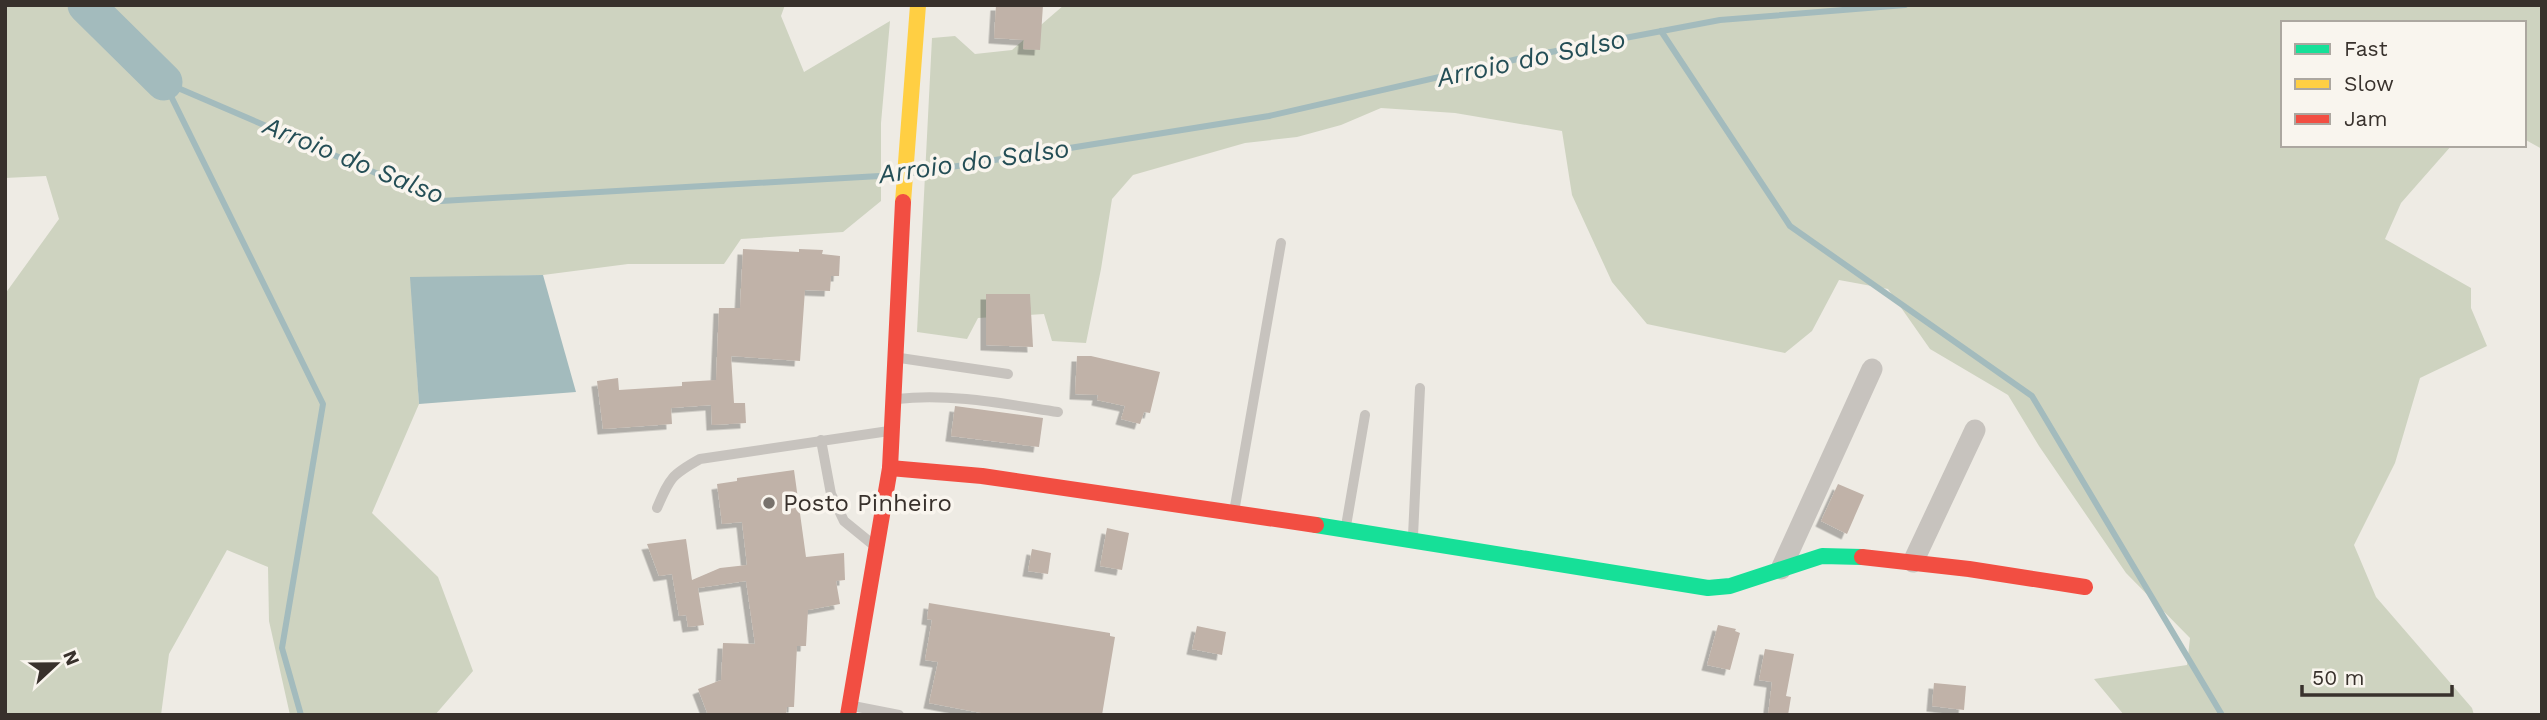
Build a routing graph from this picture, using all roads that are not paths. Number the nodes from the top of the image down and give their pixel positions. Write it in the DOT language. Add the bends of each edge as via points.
graph roads {
  1 [pos="918,5"];
  2 [pos="1281,243"];
  3 [pos="896,358"];
  4 [pos="1872,369"];
  5 [pos="1007,374"];
  6 [pos="1420,388"];
  7 [pos="894,400"];
  8 [pos="1058,412"];
  9 [pos="1365,415"];
  10 [pos="1975,430"];
  11 [pos="892,431"];
  12 [pos="821,440"];
  13 [pos="890,468"];
  14 [pos="657,508"];
  15 [pos="1234,513"];
  16 [pos="1346,529"];
  17 [pos="1413,539"];
  18 [pos="877,547"];
  19 [pos="1913,562"];
  20 [pos="1781,569"];
  21 [pos="2085,587"];
  22 [pos="849,710"];
  23 [pos="900,715"];
  1 -- 3 [label="street"];
  2 -- 15 [label="lane"];
  3 -- 5 [label="lane"];
  3 -- 7 [label="street"];
  4 -- 20 [label="street"];
  6 -- 17 [label="lane"];
  7 -- 8 [label="lane" via="968,398"];
  7 -- 11 [label="street"];
  9 -- 16 [label="lane"];
  10 -- 19 [label="street"];
  11 -- 12 [label="lane"];
  11 -- 13 [label="street"];
  12 -- 14 [label="lane" via="700,459 669,480"];
  12 -- 18 [label="lane" via="831,494 844,521"];
  13 -- 15 [label="street" via="982,476"];
  13 -- 18 [label="street"];
  15 -- 16 [label="street"];
  16 -- 17 [label="street"];
  17 -- 20 [label="street" via="1708,589"];
  18 -- 22 [label="street"];
  19 -- 20 [label="street" via="1822,556"];
  19 -- 21 [label="street"];
  22 -- 23 [label="lane"];
}
